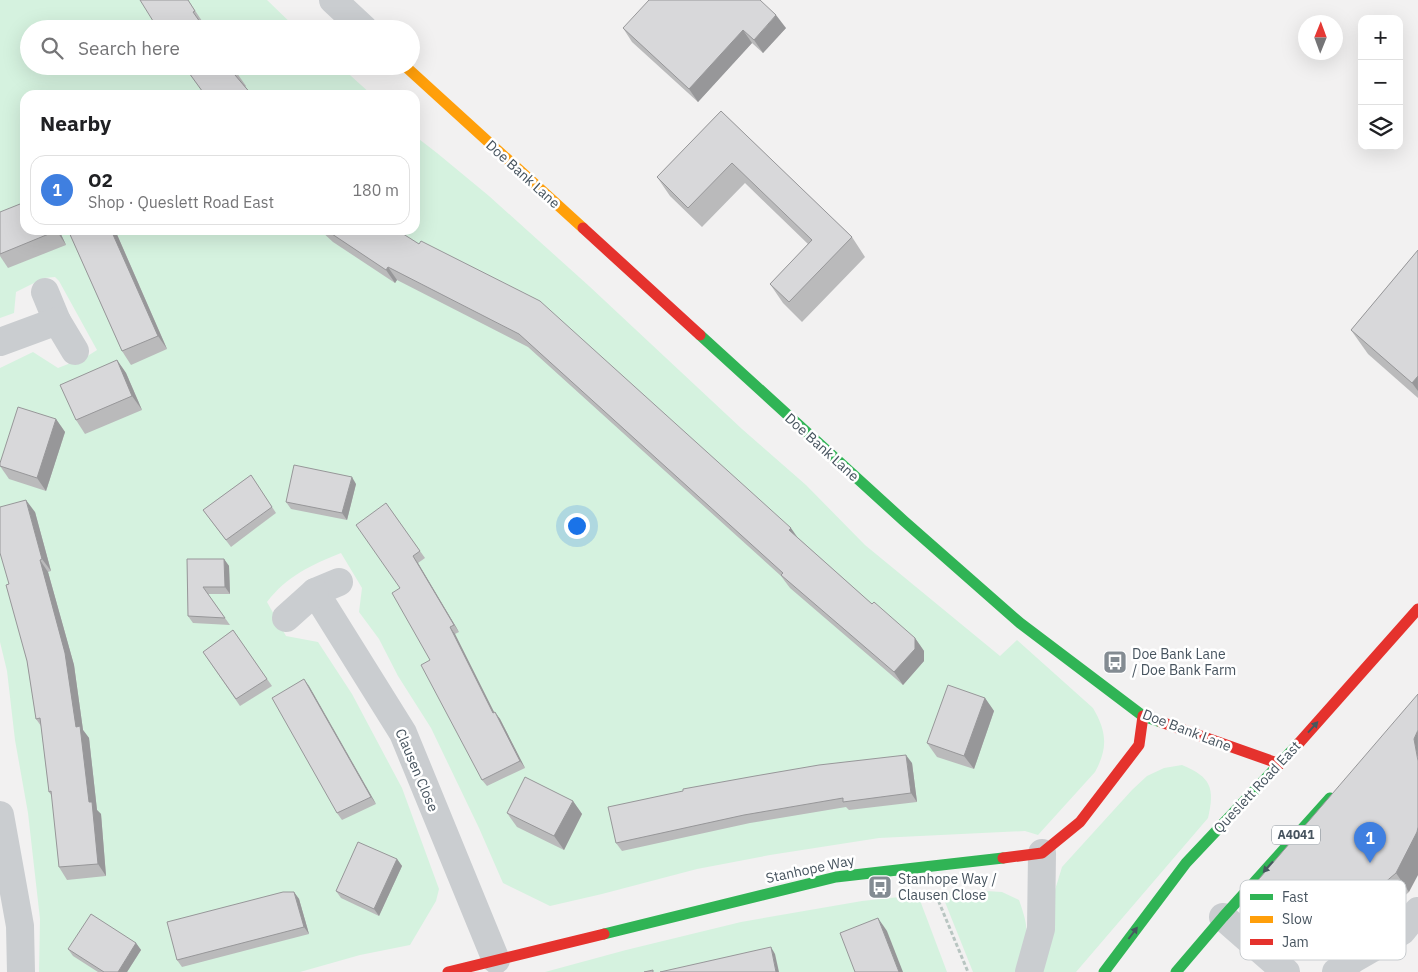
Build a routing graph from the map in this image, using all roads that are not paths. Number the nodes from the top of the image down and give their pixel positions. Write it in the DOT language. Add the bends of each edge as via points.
graph roads {
  1 [pos="332,0"];
  2 [pos="354,20"];
  3 [pos="415,75"];
  4 [pos="45,292"];
  5 [pos="57,321"];
  6 [pos="0,342"];
  7 [pos="74,351"];
  8 [pos="1418,608"];
  9 [pos="286,618"];
  10 [pos="1143,716"];
  11 [pos="1280,764"];
  12 [pos="1340,787"];
  13 [pos="0,815"];
  14 [pos="1042,853"];
  15 [pos="1256,880"];
  16 [pos="1240,898"];
  17 [pos="1418,911"];
  18 [pos="1223,917"];
  19 [pos="1406,925"];
  20 [pos="1240,932"];
  21 [pos="496,960"];
  22 [pos="1272,960"];
  23 [pos="1352,960"];
  24 [pos="21,972"];
  25 [pos="448,972"];
  26 [pos="1029,972"];
  27 [pos="1104,972"];
  28 [pos="1176,972"];
  29 [pos="1286,972"];
  30 [pos="1336,972"];
  1 -- 2 [label="street"];
  3 -- 10 [label="main road, Doe Bank Lane" via="904,521 1020,622"];
  4 -- 5 [label="street"];
  5 -- 6 [label="street"];
  5 -- 7 [label="street"];
  11 -- 8 [label="main road, Queslett Road East, one-way"];
  9 -- 21 [label="street, Clausen Close" via="328,587 403,733"];
  10 -- 11 [label="main road, Doe Bank Lane"];
  10 -- 14 [label="main road" via="1139,745 1080,822"];
  27 -- 11 [label="main road, Queslett Road East, one-way" via="1186,863"];
  12 -- 15 [label="main road, A4041, one-way"];
  13 -- 24 [label="street" via="20,926"];
  14 -- 21 [label="main road, Stanhope Way" via="836,877"];
  14 -- 26 [label="street" via="1041,929"];
  16 -- 18 [label="main road, A4041, one-way"];
  17 -- 19 [label="street"];
  18 -- 20 [label="street"];
  18 -- 28 [label="main road, A4041"];
  21 -- 25 [label="main road, Stanhope Way"];
  22 -- 29 [label="street"];
  23 -- 30 [label="street"];
}
